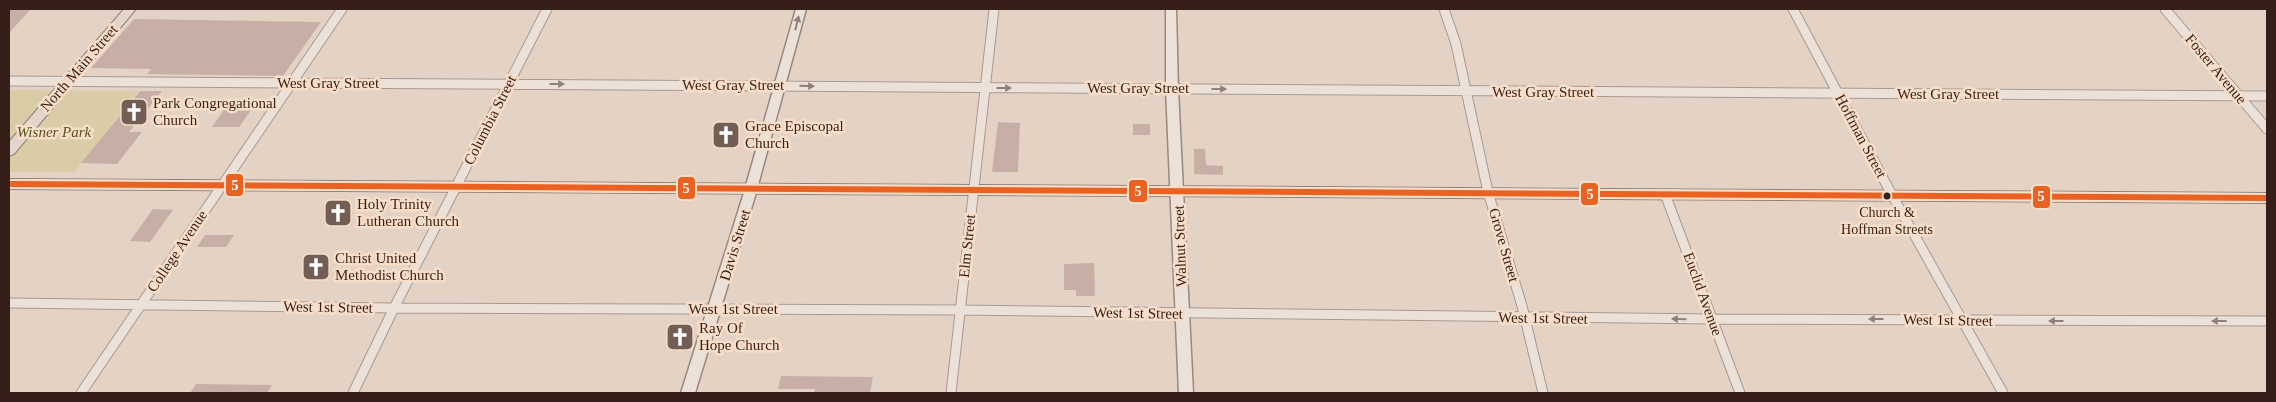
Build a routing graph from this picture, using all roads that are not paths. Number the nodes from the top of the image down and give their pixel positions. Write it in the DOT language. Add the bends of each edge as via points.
graph roads {
  1 [pos="130,9"];
  2 [pos="342,9"];
  3 [pos="547,9"];
  4 [pos="801,9"];
  5 [pos="994,9"];
  6 [pos="1171,9"];
  7 [pos="1444,9"];
  8 [pos="1793,9"];
  9 [pos="2165,9"];
  10 [pos="9,81"];
  11 [pos="68,81"];
  12 [pos="292,83"];
  13 [pos="508,84"];
  14 [pos="781,85"];
  15 [pos="985,87"];
  16 [pos="1172,88"];
  17 [pos="1467,91"];
  18 [pos="1839,93"];
  19 [pos="2239,96"];
  20 [pos="2267,96"];
  21 [pos="2267,128"];
  22 [pos="9,151"];
  23 [pos="9,184"];
  24 [pos="222,184"];
  25 [pos="456,187"];
  26 [pos="751,188"];
  27 [pos="974,188"];
  28 [pos="1178,191"];
  29 [pos="1488,192"];
  30 [pos="1665,194"];
  31 [pos="1892,195"];
  32 [pos="2267,198"];
  33 [pos="9,303"];
  34 [pos="140,305"];
  35 [pos="394,308"];
  36 [pos="715,309"];
  37 [pos="960,310"];
  38 [pos="1183,314"];
  39 [pos="1524,318"];
  40 [pos="1712,319"];
  41 [pos="1962,321"];
  42 [pos="2267,322"];
  43 [pos="80,393"];
  44 [pos="353,393"];
  45 [pos="688,393"];
  46 [pos="951,393"];
  47 [pos="1186,393"];
  48 [pos="1543,393"];
  49 [pos="1740,393"];
  50 [pos="2003,393"];
  1 -- 11 [label="main road, North Main Street"];
  2 -- 12 [label="street, College Avenue"];
  3 -- 13 [label="street, Columbia Street"];
  14 -- 4 [label="street, Davis Street, one-way"];
  5 -- 15 [label="street, Elm Street"];
  6 -- 16 [label="street, Walnut Street"];
  7 -- 17 [label="street, Grove Street"];
  8 -- 18 [label="street, Hoffman Street"];
  9 -- 19 [label="street, Foster Avenue"];
  10 -- 11 [label="street, West Gray Street"];
  11 -- 12 [label="street, West Gray Street"];
  11 -- 22 [label="main road, North Main Street"];
  12 -- 13 [label="street, West Gray Street"];
  12 -- 24 [label="street, College Avenue"];
  13 -- 14 [label="street, West Gray Street, one-way"];
  13 -- 25 [label="street, Columbia Street"];
  14 -- 15 [label="street, West Gray Street, one-way"];
  14 -- 26 [label="street, Davis Street"];
  15 -- 16 [label="street, West Gray Street, one-way"];
  15 -- 27 [label="street, Elm Street"];
  16 -- 17 [label="street, West Gray Street, one-way"];
  16 -- 28 [label="street, Walnut Street"];
  17 -- 18 [label="street, West Gray Street"];
  17 -- 29 [label="street, Grove Street"];
  18 -- 19 [label="street, West Gray Street"];
  18 -- 31 [label="street, Hoffman Street"];
  19 -- 20 [label="street, West Gray Street"];
  19 -- 21 [label="street, Foster Avenue"];
  23 -- 24 [label="main road"];
  24 -- 25 [label="main road"];
  24 -- 34 [label="street, College Avenue"];
  25 -- 26 [label="main road"];
  25 -- 35 [label="street, Columbia Street"];
  26 -- 27 [label="main road"];
  26 -- 36 [label="street, Davis Street"];
  27 -- 28 [label="main road"];
  27 -- 37 [label="street, Elm Street"];
  28 -- 29 [label="main road"];
  28 -- 38 [label="street, Walnut Street"];
  29 -- 30 [label="main road"];
  29 -- 39 [label="street, Grove Street"];
  30 -- 31 [label="main road"];
  30 -- 40 [label="street, Euclid Avenue"];
  31 -- 32 [label="main road"];
  31 -- 41 [label="street, Hoffman Street"];
  33 -- 34 [label="street, West 1st Street"];
  34 -- 35 [label="street, West 1st Street"];
  34 -- 43 [label="street, College Avenue"];
  35 -- 36 [label="street, West 1st Street"];
  35 -- 44 [label="street, Columbia Street"];
  36 -- 37 [label="street, West 1st Street"];
  36 -- 45 [label="street, Davis Street"];
  37 -- 38 [label="street, West 1st Street"];
  37 -- 46 [label="street, Elm Street"];
  38 -- 39 [label="street, West 1st Street"];
  38 -- 47 [label="street, Walnut Street"];
  40 -- 39 [label="street, West 1st Street, one-way"];
  39 -- 48 [label="street, Grove Street"];
  41 -- 40 [label="street, West 1st Street, one-way"];
  40 -- 49 [label="street, Euclid Avenue"];
  42 -- 41 [label="street, West 1st Street, one-way"];
  41 -- 50 [label="street, Hoffman Street"];
}
